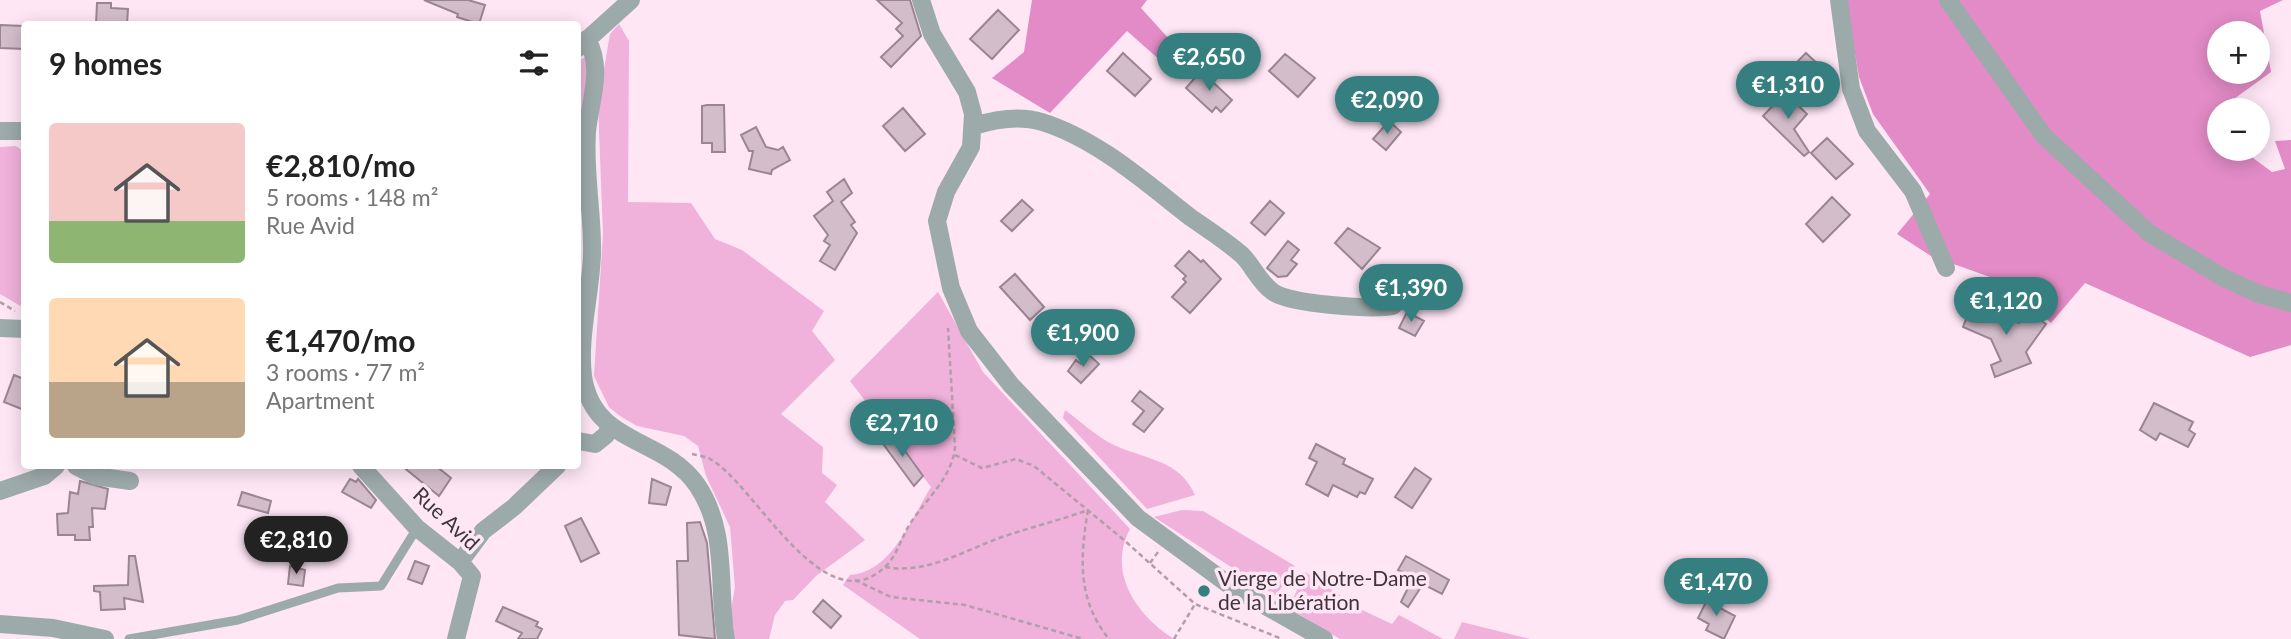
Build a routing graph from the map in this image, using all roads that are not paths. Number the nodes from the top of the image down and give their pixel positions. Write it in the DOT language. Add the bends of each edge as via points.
graph roads {
  1 [pos="631,0"];
  2 [pos="921,0"];
  3 [pos="1839,0"];
  4 [pos="1948,0"];
  5 [pos="582,43"];
  6 [pos="974,126"];
  7 [pos="0,131"];
  8 [pos="21,131"];
  9 [pos="1946,268"];
  10 [pos="2291,303"];
  11 [pos="1394,306"];
  12 [pos="0,327"];
  13 [pos="21,329"];
  14 [pos="585,403"];
  15 [pos="610,426"];
  16 [pos="581,442"];
  17 [pos="52,469"];
  18 [pos="82,469"];
  19 [pos="364,469"];
  20 [pos="553,469"];
  21 [pos="130,481"];
  22 [pos="0,491"];
  23 [pos="417,528"];
  24 [pos="460,562"];
  25 [pos="0,624"];
  26 [pos="105,639"];
  27 [pos="129,639"];
  28 [pos="456,639"];
  29 [pos="726,639"];
  30 [pos="1324,639"];
  1 -- 5 [label="street"];
  2 -- 6 [label="street" via="941,53 967,92"];
  3 -- 9 [label="street" via="1851,89 1867,131 1913,191"];
  4 -- 10 [label="street" via="2043,135 2149,233 2224,278"];
  5 -- 14 [label="street" via="595,52 597,68 587,135 592,256 582,368"];
  6 -- 11 [label="street" via="1021,117 1073,136 1107,155 1242,256 1274,293 1373,310"];
  6 -- 30 [label="street" via="971,147 946,192 937,221 956,302 974,338 1114,496 1194,562"];
  7 -- 8 [label="street"];
  12 -- 13 [label="street"];
  14 -- 15 [label="street"];
  15 -- 16 [label="street" via="595,444"];
  15 -- 29 [label="street" via="667,456 696,483 708,505 722,563"];
  17 -- 22 [label="street"];
  18 -- 21 [label="street"];
  19 -- 23 [label="street, Rue Avid"];
  20 -- 24 [label="street" via="483,531"];
  23 -- 24 [label="street, Rue Avid"];
  23 -- 27 [label="lane" via="381,586 338,588 238,620"];
  24 -- 28 [label="street, Rue Avid" via="472,576"];
  25 -- 26 [label="street" via="53,628"];
}
